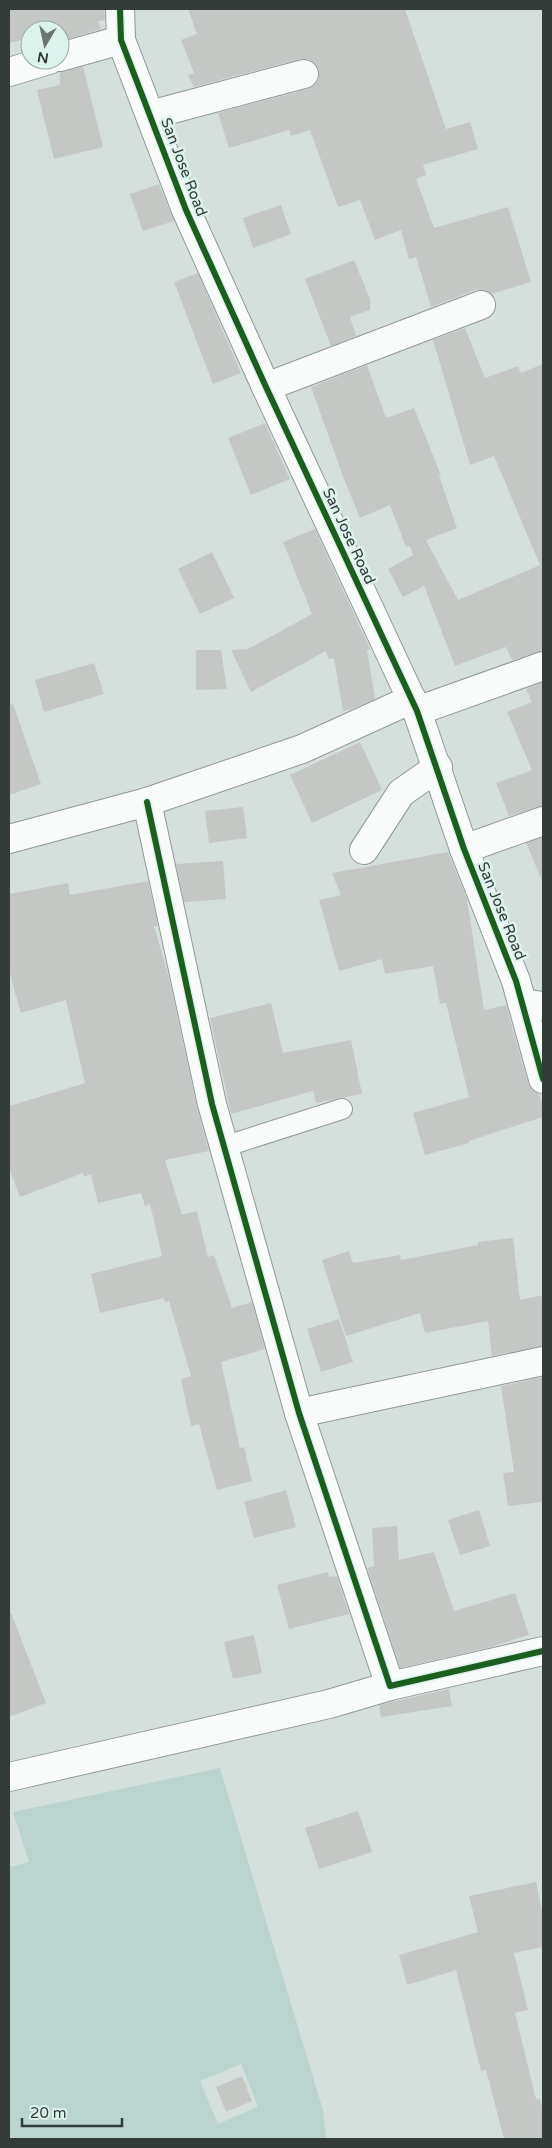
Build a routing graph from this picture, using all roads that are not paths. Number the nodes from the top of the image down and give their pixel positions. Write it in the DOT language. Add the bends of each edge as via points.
graph roads {
  1 [pos="120,9"];
  2 [pos="122,40"];
  3 [pos="70,54"];
  4 [pos="304,74"];
  5 [pos="150,115"];
  6 [pos="481,305"];
  7 [pos="266,387"];
  8 [pos="543,666"];
  9 [pos="414,705"];
  10 [pos="438,767"];
  11 [pos="147,802"];
  12 [pos="543,821"];
  13 [pos="9,839"];
  14 [pos="464,849"];
  15 [pos="364,850"];
  16 [pos="533,1004"];
  17 [pos="543,1079"];
  18 [pos="342,1108"];
  19 [pos="224,1147"];
  20 [pos="543,1361"];
  21 [pos="299,1413"];
  22 [pos="543,1652"];
  23 [pos="390,1686"];
  24 [pos="9,1777"];
  1 -- 2 [label="street, San Jose Road"];
  2 -- 3 [label="street"];
  2 -- 5 [label="street, San Jose Road"];
  4 -- 5 [label="street"];
  5 -- 7 [label="street, San Jose Road" via="186,210"];
  6 -- 7 [label="street"];
  7 -- 9 [label="street, San Jose Road"];
  8 -- 9 [label="street"];
  9 -- 10 [label="street, San Jose Road"];
  9 -- 11 [label="street" via="302,749"];
  10 -- 14 [label="street, San Jose Road"];
  10 -- 15 [label="street" via="401,792"];
  11 -- 13 [label="street"];
  11 -- 19 [label="street"];
  12 -- 14 [label="street"];
  14 -- 16 [label="street, San Jose Road" via="516,981"];
  16 -- 17 [label="street, San Jose Road"];
  18 -- 19 [label="lane"];
  19 -- 21 [label="street"];
  20 -- 21 [label="street"];
  21 -- 23 [label="street"];
  22 -- 23 [label="street"];
  23 -- 24 [label="street" via="329,1704"];
}
